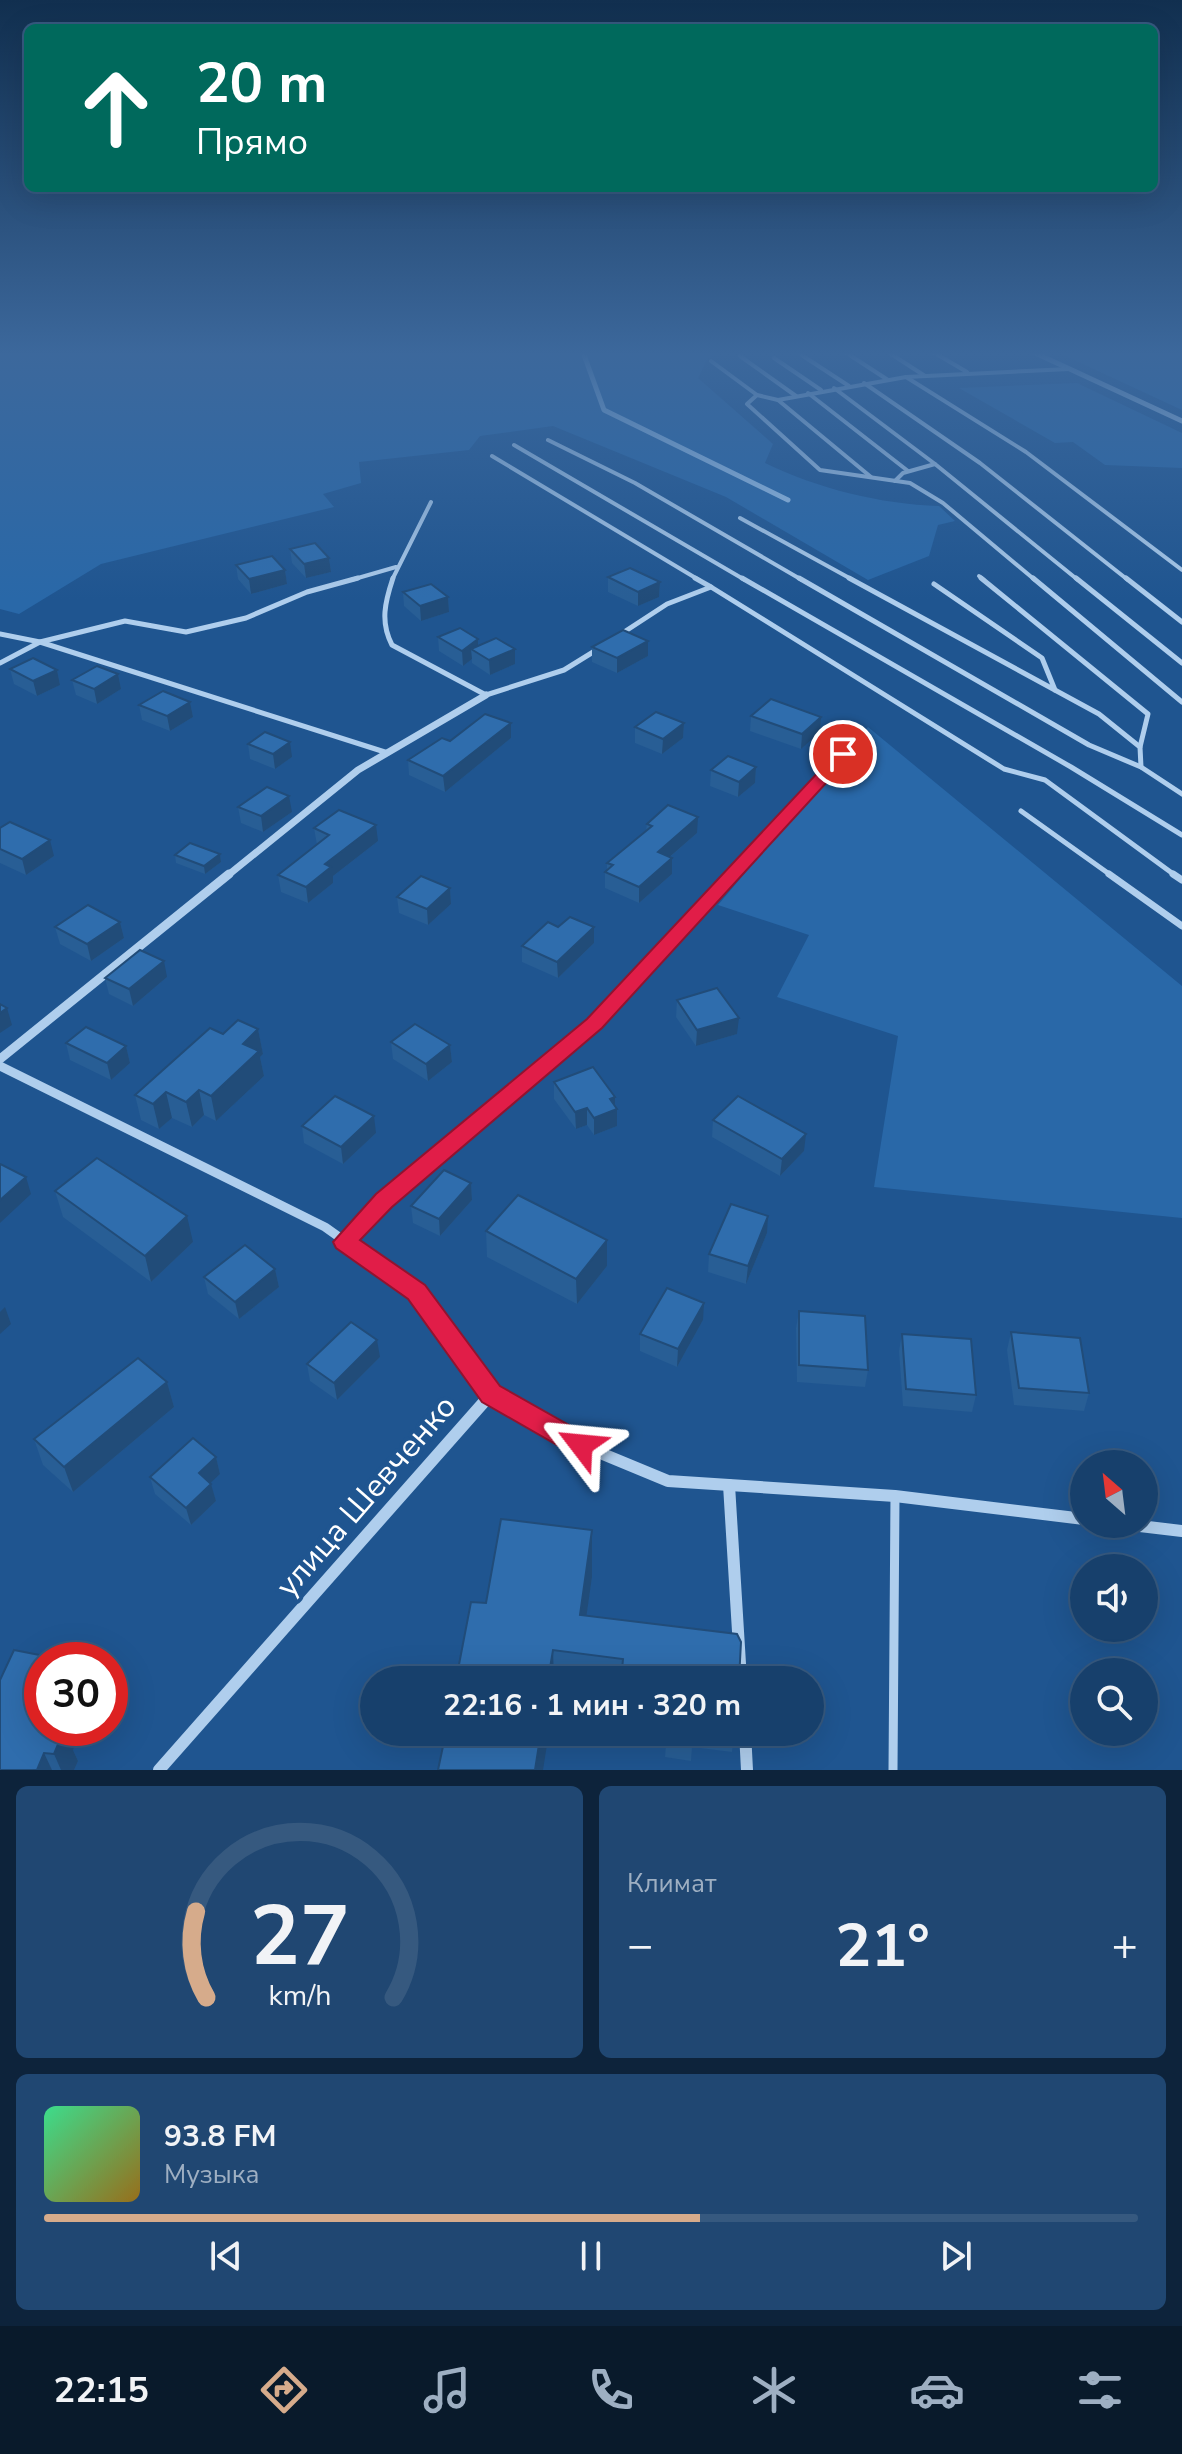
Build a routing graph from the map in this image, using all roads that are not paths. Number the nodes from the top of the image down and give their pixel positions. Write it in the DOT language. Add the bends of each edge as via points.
graph roads {
  1 [pos="781,435"];
  2 [pos="820,435"];
  3 [pos="861,435"];
  4 [pos="896,435"];
  5 [pos="939,435"];
  6 [pos="998,435"];
  7 [pos="548,440"];
  8 [pos="514,445"];
  9 [pos="492,456"];
  10 [pos="935,464"];
  11 [pos="908,471"];
  12 [pos="871,477"];
  13 [pos="895,481"];
  14 [pos="431,502"];
  15 [pos="740,518"];
  16 [pos="396,567"];
  17 [pos="1182,570"];
  18 [pos="979,576"];
  19 [pos="934,584"];
  20 [pos="711,587"];
  21 [pos="1182,622"];
  22 [pos="0,634"];
  23 [pos="615,637"];
  24 [pos="40,642"];
  25 [pos="602,646"];
  26 [pos="0,663"];
  27 [pos="1182,663"];
  28 [pos="1055,690"];
  29 [pos="486,695"];
  30 [pos="1182,702"];
  31 [pos="1140,747"];
  32 [pos="388,753"];
  33 [pos="843,754"];
  34 [pos="1141,767"];
  35 [pos="1182,794"];
  36 [pos="1021,811"];
  37 [pos="1182,835"];
  38 [pos="1182,880"];
  39 [pos="1182,926"];
  40 [pos="0,1059"];
  41 [pos="0,1066"];
  42 [pos="344,1242"];
  43 [pos="491,1394"];
  44 [pos="729,1485"];
  45 [pos="895,1496"];
  46 [pos="1070,1517"];
  47 [pos="1158,1528"];
  48 [pos="1182,1531"];
  49 [pos="740,1666"];
  50 [pos="746,1746"];
  51 [pos="159,1770"];
  52 [pos="747,1770"];
  53 [pos="893,1770"];
  1 -- 12 [label="lane" via="820,470"];
  2 -- 12 [label="lane"];
  3 -- 11 [label="lane"];
  4 -- 10 [label="lane"];
  5 -- 21 [label="lane"];
  6 -- 17 [label="lane"];
  7 -- 34 [label="lane" via="635,483 1089,745"];
  8 -- 37 [label="lane" via="1118,792"];
  9 -- 20 [label="lane"];
  10 -- 11 [label="lane"];
  10 -- 27 [label="lane"];
  11 -- 13 [label="lane"];
  12 -- 13 [label="lane"];
  13 -- 30 [label="lane" via="910,483 943,503"];
  14 -- 16 [label="lane"];
  15 -- 28 [label="lane"];
  16 -- 24 [label="lane" via="307,592 246,618 186,632 125,621"];
  16 -- 29 [label="lane" via="382,625 393,647"];
  18 -- 31 [label="lane" via="1148,714"];
  19 -- 28 [label="lane" via="1042,658"];
  20 -- 23 [label="lane" via="667,604"];
  20 -- 38 [label="lane" via="1004,769 1045,780"];
  22 -- 24 [label="lane"];
  24 -- 26 [label="lane"];
  24 -- 32 [label="lane"];
  25 -- 29 [label="lane" via="564,670"];
  28 -- 31 [label="lane" via="1099,714"];
  29 -- 32 [label="street"];
  31 -- 34 [label="lane"];
  32 -- 40 [label="street" via="358,770"];
  33 -- 42 [label="lane" via="595,1023 384,1200"];
  34 -- 35 [label="lane"];
  36 -- 39 [label="lane"];
  41 -- 42 [label="street" via="325,1227"];
  42 -- 43 [label="street" via="417,1292"];
  43 -- 44 [label="street, улица Шевченко" via="581,1445 668,1481"];
  43 -- 51 [label="street, улица Шевченко"];
  44 -- 45 [label="street, улица Шевченко"];
  44 -- 49 [label="street"];
  45 -- 46 [label="street, улица Шевченко"];
  45 -- 53 [label="lane"];
  47 -- 48 [label="street"];
  50 -- 52 [label="street"];
}
